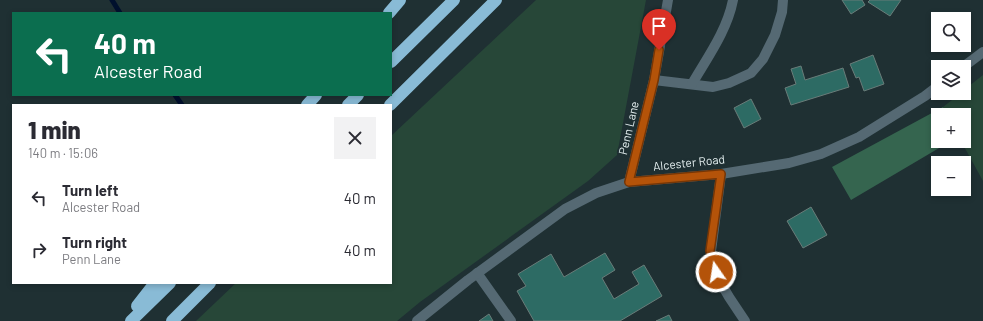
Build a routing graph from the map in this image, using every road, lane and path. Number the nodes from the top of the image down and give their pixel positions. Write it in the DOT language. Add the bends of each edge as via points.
graph roads {
  1 [pos="400,0"];
  2 [pos="454,0"];
  3 [pos="496,0"];
  4 [pos="668,0"];
  5 [pos="733,0"];
  6 [pos="783,0"];
  7 [pos="390,12"];
  8 [pos="983,52"];
  9 [pos="392,61"];
  10 [pos="971,61"];
  11 [pos="654,80"];
  12 [pos="692,84"];
  13 [pos="931,91"];
  14 [pos="315,96"];
  15 [pos="357,96"];
  16 [pos="308,104"];
  17 [pos="349,104"];
  18 [pos="391,104"];
  19 [pos="721,174"];
  20 [pos="629,182"];
  21 [pos="477,273"];
  22 [pos="154,284"];
  23 [pos="169,284"];
  24 [pos="209,284"];
  25 [pos="125,321"];
  26 [pos="131,321"];
  27 [pos="172,321"];
  28 [pos="417,321"];
  29 [pos="511,321"];
  30 [pos="745,321"];
  1 -- 7 [label="highway"];
  2 -- 9 [label="highway"];
  3 -- 18 [label="highway"];
  4 -- 11 [label="street, Penn Lane"];
  5 -- 12 [label="street" via="723,30"];
  6 -- 12 [label="street" via="775,35 763,59 751,73 713,87"];
  8 -- 10 [label="street"];
  11 -- 12 [label="street"];
  11 -- 20 [label="street, Penn Lane"];
  13 -- 19 [label="street, Alcester Road" via="859,137 821,154 789,163"];
  14 -- 16 [label="highway"];
  15 -- 17 [label="highway"];
  19 -- 20 [label="street, Alcester Road"];
  19 -- 30 [label="street" via="710,251 716,272 728,297"];
  20 -- 21 [label="street, Alcester Road" via="596,193 565,209"];
  21 -- 28 [label="street, Alcester Road"];
  21 -- 29 [label="street"];
  22 -- 25 [label="highway"];
  23 -- 26 [label="highway"];
  24 -- 27 [label="highway"];
}
